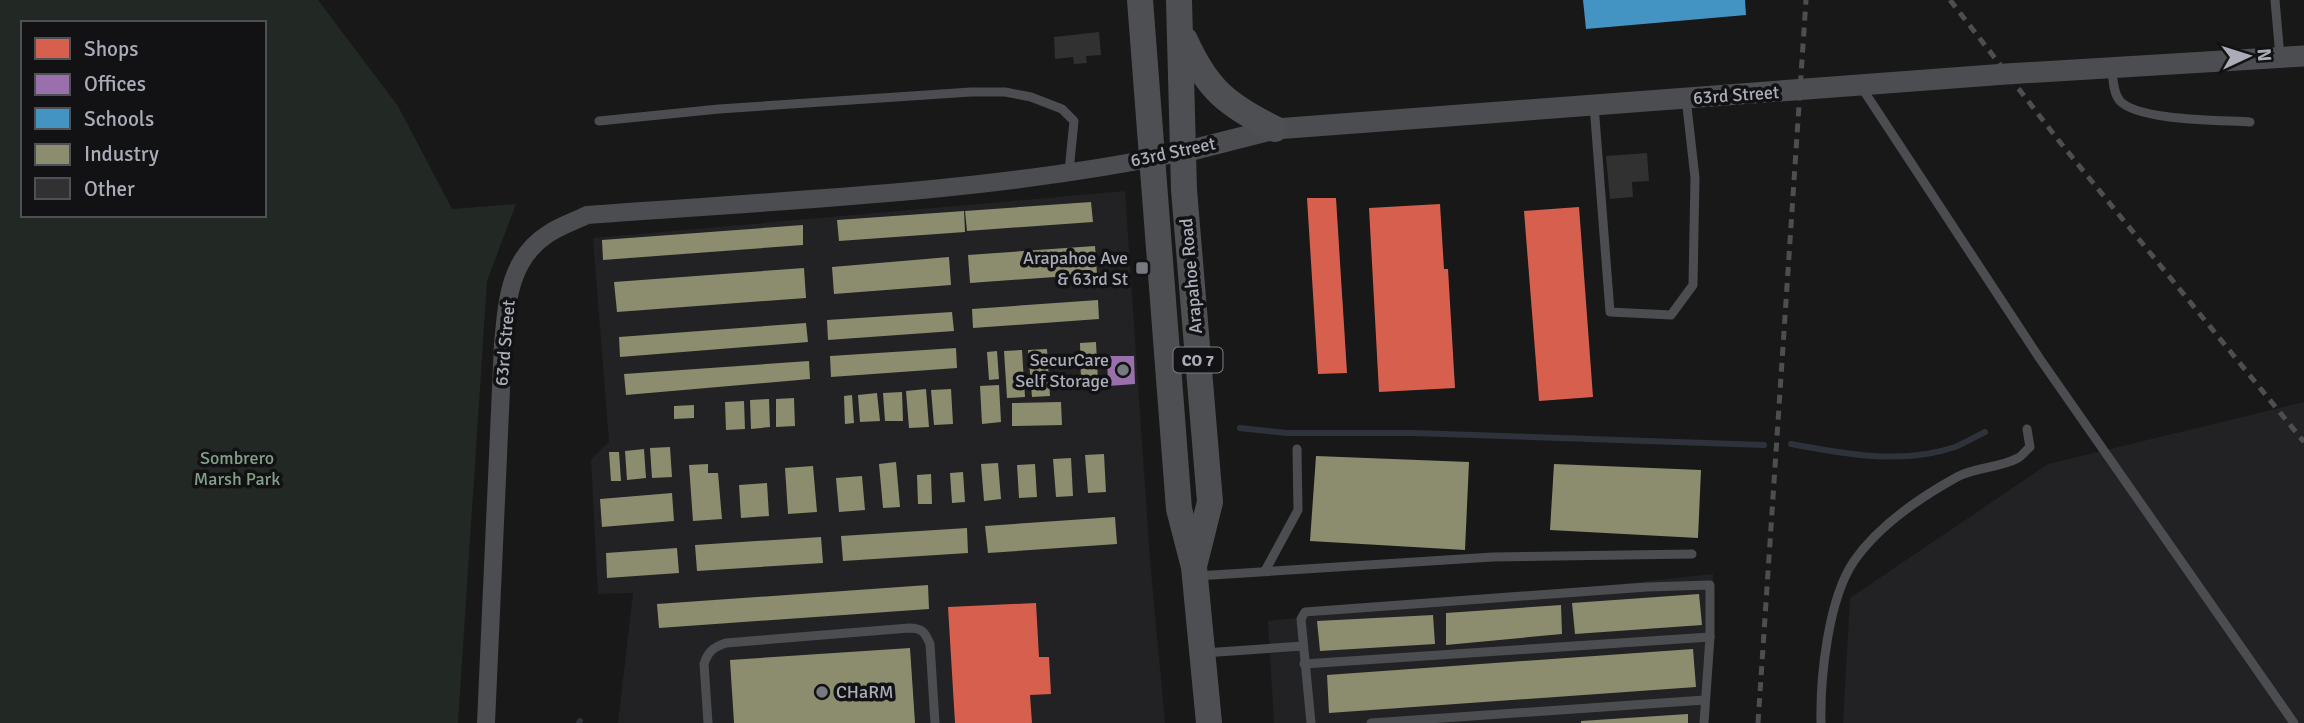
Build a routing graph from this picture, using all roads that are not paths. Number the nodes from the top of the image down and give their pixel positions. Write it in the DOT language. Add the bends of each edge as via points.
graph roads {
  1 [pos="1140,0"];
  2 [pos="1179,0"];
  3 [pos="2275,0"];
  4 [pos="1182,32"];
  5 [pos="2304,56"];
  6 [pos="2280,57"];
  7 [pos="2112,67"];
  8 [pos="1860,85"];
  9 [pos="1686,98"];
  10 [pos="1594,105"];
  11 [pos="599,121"];
  12 [pos="2250,122"];
  13 [pos="1275,129"];
  14 [pos="1184,152"];
  15 [pos="1153,158"];
  16 [pos="1069,171"];
  17 [pos="2027,429"];
  18 [pos="1297,449"];
  19 [pos="1692,554"];
  20 [pos="1195,571"];
  21 [pos="1265,572"];
  22 [pos="1710,638"];
  23 [pos="1303,646"];
  24 [pos="1202,654"];
  25 [pos="1304,664"];
  26 [pos="1705,701"];
  27 [pos="486,723"];
  28 [pos="708,723"];
  29 [pos="935,723"];
  30 [pos="1209,723"];
  31 [pos="1311,723"];
  32 [pos="1371,723"];
  33 [pos="1704,723"];
  34 [pos="1821,723"];
  35 [pos="2294,723"];
  1 -- 15 [label="main road, CO 7"];
  2 -- 4 [label="main road, CO 7"];
  3 -- 6 [label="lane"];
  4 -- 13 [label="main road" via="1206,80 1248,115"];
  4 -- 14 [label="main road, CO 7"];
  5 -- 6 [label="street, 63rd Street"];
  6 -- 7 [label="street, 63rd Street"];
  7 -- 8 [label="street, 63rd Street"];
  7 -- 12 [label="lane" via="2115,93 2121,102 2145,114"];
  8 -- 9 [label="street, 63rd Street"];
  8 -- 35 [label="lane" via="2040,359"];
  9 -- 10 [label="street, 63rd Street"];
  9 -- 10 [label="lane" via="1695,178 1693,285 1671,315 1610,312"];
  10 -- 13 [label="street, 63rd Street"];
  11 -- 16 [label="lane" via="1005,92 1062,108 1074,121"];
  13 -- 14 [label="street, 63rd Street"];
  14 -- 15 [label="street, 63rd Street"];
  14 -- 20 [label="main road, Arapahoe Road / CO 7" via="1210,502"];
  15 -- 16 [label="street, 63rd Street"];
  15 -- 20 [label="main road, Arapahoe Road / CO 7" via="1179,509"];
  16 -- 27 [label="street, 63rd Street" via="973,185 587,215 530,248 507,297"];
  17 -- 34 [label="lane" via="2030,447 2019,458 1960,476 1912,505 1876,534 1853,562 1832,617"];
  18 -- 21 [label="lane" via="1298,510"];
  19 -- 21 [label="lane" via="1493,556"];
  20 -- 21 [label="lane"];
  20 -- 24 [label="main road, Arapahoe Road / CO 7"];
  22 -- 23 [label="lane" via="1710,585 1305,612 1301,619"];
  22 -- 25 [label="lane"];
  22 -- 26 [label="lane"];
  23 -- 24 [label="lane"];
  23 -- 25 [label="lane"];
  24 -- 30 [label="main road, Arapahoe Road / CO 7"];
  25 -- 31 [label="lane"];
  26 -- 32 [label="lane"];
  26 -- 33 [label="lane"];
  28 -- 29 [label="lane" via="704,664 713,647 919,628 930,644"];
}
